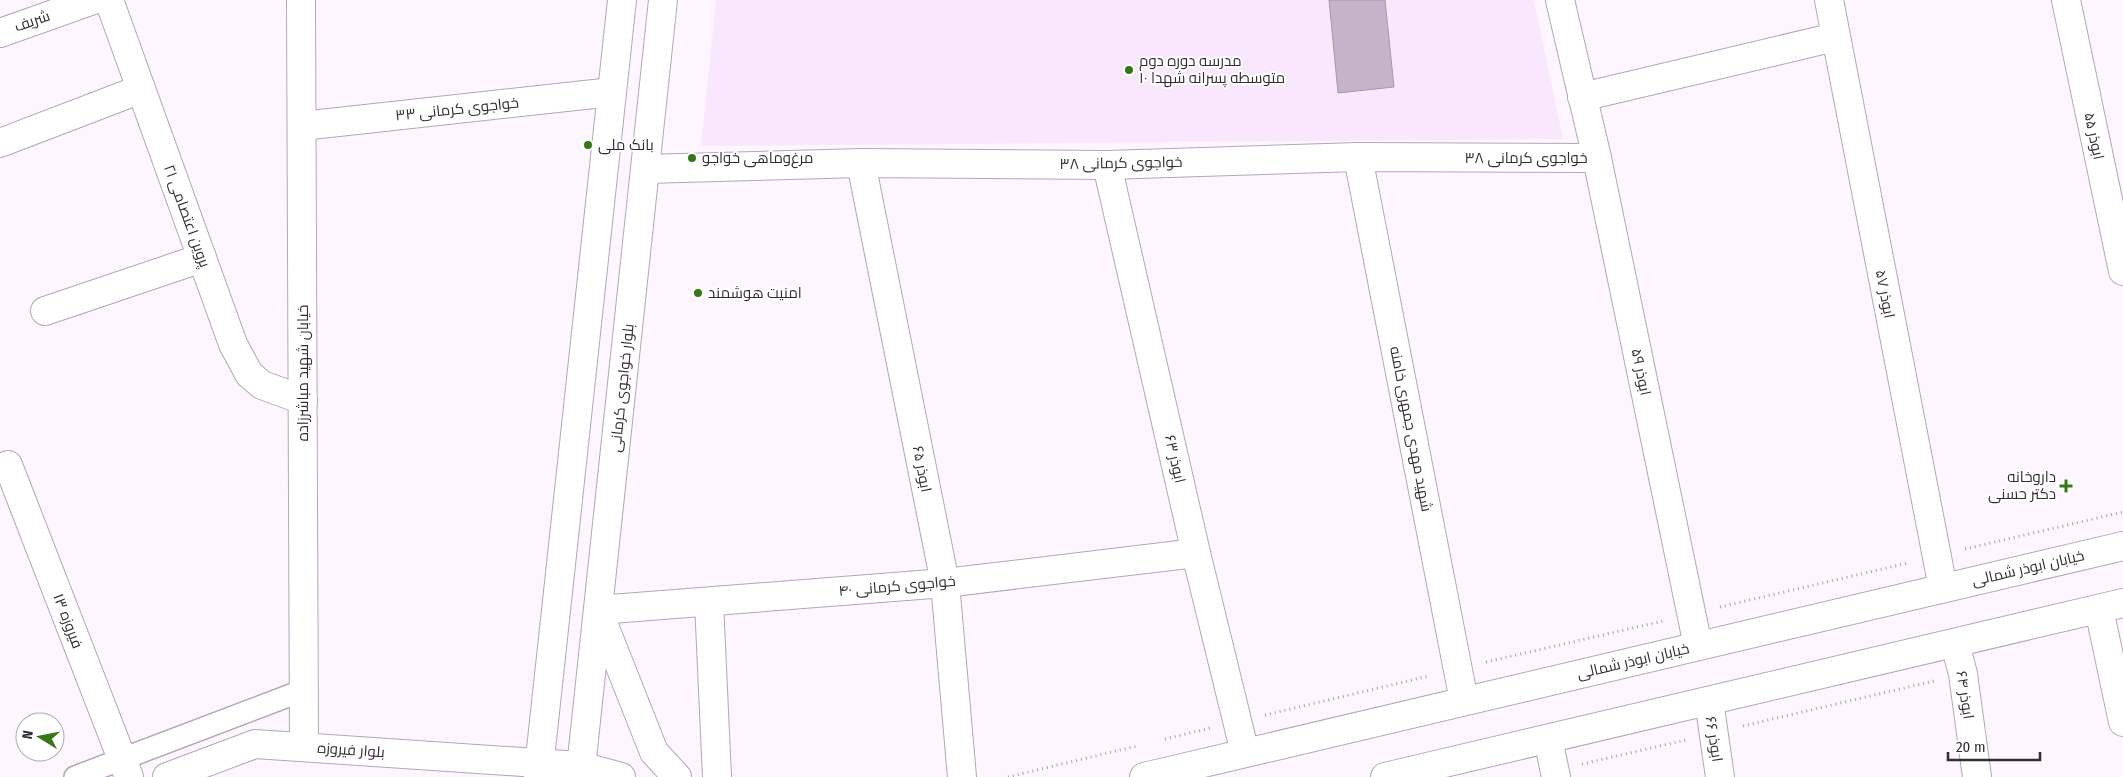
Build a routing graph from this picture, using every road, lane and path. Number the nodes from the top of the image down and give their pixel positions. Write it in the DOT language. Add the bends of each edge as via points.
graph roads {
  1 [pos="93,0"];
  2 [pos="109,0"];
  3 [pos="302,0"];
  4 [pos="622,0"];
  5 [pos="663,0"];
  6 [pos="1560,0"];
  7 [pos="1829,0"];
  8 [pos="2066,0"];
  9 [pos="0,33"];
  10 [pos="1836,37"];
  11 [pos="141,89"];
  12 [pos="612,92"];
  13 [pos="1582,97"];
  14 [pos="302,126"];
  15 [pos="0,142"];
  16 [pos="1358,157"];
  17 [pos="1597,158"];
  18 [pos="861,164"];
  19 [pos="1107,165"];
  20 [pos="645,168"];
  21 [pos="202,258"];
  22 [pos="2123,271"];
  23 [pos="45,311"];
  24 [pos="303,400"];
  25 [pos="8,465"];
  26 [pos="2123,512"];
  27 [pos="2123,546"];
  28 [pos="1196,553"];
  29 [pos="1935,557"];
  30 [pos="945,583"];
  31 [pos="1943,588"];
  32 [pos="709,602"];
  33 [pos="2111,606"];
  34 [pos="598,610"];
  35 [pos="1691,614"];
  36 [pos="1955,643"];
  37 [pos="1698,646"];
  38 [pos="1457,669"];
  39 [pos="1963,674"];
  40 [pos="2119,680"];
  41 [pos="304,690"];
  42 [pos="1464,701"];
  43 [pos="1708,701"];
  44 [pos="1238,721"];
  45 [pos="2123,722"];
  46 [pos="1713,734"];
  47 [pos="1548,739"];
  48 [pos="1161,740"];
  49 [pos="1142,744"];
  50 [pos="304,747"];
  51 [pos="1245,753"];
  52 [pos="125,768"];
  53 [pos="539,770"];
  54 [pos="581,772"];
  55 [pos="1556,774"];
  56 [pos="75,777"];
  57 [pos="167,777"];
  58 [pos="621,777"];
  59 [pos="677,777"];
  60 [pos="717,777"];
  61 [pos="962,777"];
  62 [pos="1008,777"];
  63 [pos="1144,777"];
  64 [pos="1386,777"];
  65 [pos="1720,777"];
  66 [pos="1977,777"];
  1 -- 9 [label="street, شریف"];
  2 -- 11 [label="street, پروین اعتصامی ۲۱"];
  3 -- 14 [label="street, خیابان شهید مباشرزاده"];
  4 -- 12 [label="street"];
  5 -- 20 [label="street, بلوار خواجوی کرمانی"];
  6 -- 13 [label="street, ابوذر ۵۹"];
  7 -- 10 [label="street, ابوذر ۵۷"];
  8 -- 22 [label="street, ابوذر ۵۵"];
  10 -- 13 [label="street"];
  10 -- 29 [label="street, ابوذر ۵۷"];
  11 -- 15 [label="street"];
  11 -- 21 [label="street, پروین اعتصامی ۲۱"];
  12 -- 14 [label="street, خواجوی کرمانی ۳۳"];
  12 -- 53 [label="street"];
  13 -- 17 [label="street, ابوذر ۵۹"];
  14 -- 24 [label="street, خیابان شهید مباشرزاده"];
  16 -- 17 [label="street, خواجوی کرمانی ۳۸"];
  16 -- 19 [label="street, خواجوی کرمانی ۳۸"];
  16 -- 38 [label="street, شهید مهدی جمهری خامنه"];
  17 -- 35 [label="street, ابوذر ۵۹"];
  18 -- 19 [label="street, خواجوی کرمانی ۳۸"];
  18 -- 20 [label="street, خواجوی کرمانی ۳۸"];
  18 -- 30 [label="street, ابوذر ۶۵"];
  19 -- 28 [label="street, ابوذر ۶۳"];
  20 -- 34 [label="street, بلوار خواجوی کرمانی"];
  21 -- 23 [label="street"];
  21 -- 24 [label="street, پروین اعتصامی ۲۱" via="233,344 249,374 262,385"];
  24 -- 41 [label="street, خیابان شهید مباشرزاده"];
  25 -- 52 [label="street, فیروزه ۱۳"];
  26 -- 29 [label="path"];
  27 -- 31 [label="street, خیابان ابوذر شمالی"];
  28 -- 30 [label="street, خواجوی کرمانی ۴۰"];
  28 -- 44 [label="street, ابوذر ۶۳"];
  29 -- 31 [label="street, ابوذر ۵۷"];
  29 -- 35 [label="path"];
  30 -- 32 [label="street, خواجوی کرمانی ۴۰"];
  30 -- 61 [label="street, ابوذر ۶۵"];
  31 -- 37 [label="street, خیابان ابوذر شمالی"];
  32 -- 34 [label="street, خواجوی کرمانی ۴۰"];
  32 -- 60 [label="street"];
  33 -- 36 [label="street"];
  33 -- 40 [label="street"];
  34 -- 54 [label="street, بلوار خواجوی کرمانی"];
  34 -- 59 [label="street" via="654,752"];
  35 -- 37 [label="street, ابوذر ۵۹"];
  35 -- 38 [label="path"];
  36 -- 39 [label="street, ابوذر ۶۴"];
  36 -- 43 [label="street"];
  37 -- 42 [label="street, خیابان ابوذر شمالی"];
  38 -- 42 [label="street, شهید مهدی جمهری خامنه"];
  38 -- 44 [label="path"];
  39 -- 46 [label="path"];
  39 -- 66 [label="street, ابوذر ۶۴"];
  40 -- 45 [label="street"];
  41 -- 50 [label="street, خیابان شهید مباشرزاده"];
  41 -- 52 [label="street"];
  42 -- 51 [label="street, خیابان ابوذر شمالی"];
  43 -- 46 [label="street, ابوذر ۶۶"];
  43 -- 47 [label="street"];
  44 -- 48 [label="path"];
  44 -- 51 [label="street, ابوذر ۶۳"];
  46 -- 55 [label="path"];
  46 -- 65 [label="street, ابوذر ۶۶"];
  47 -- 55 [label="street"];
  47 -- 64 [label="street"];
  49 -- 62 [label="path"];
  50 -- 53 [label="street, بلوار فیروزه"];
  50 -- 57 [label="street, بلوار فیروزه" via="255,744"];
  51 -- 63 [label="street, خیابان ابوذر شمالی"];
  52 -- 56 [label="street"];
  53 -- 54 [label="street, بلوار فیروزه"];
  54 -- 58 [label="street"];
}
